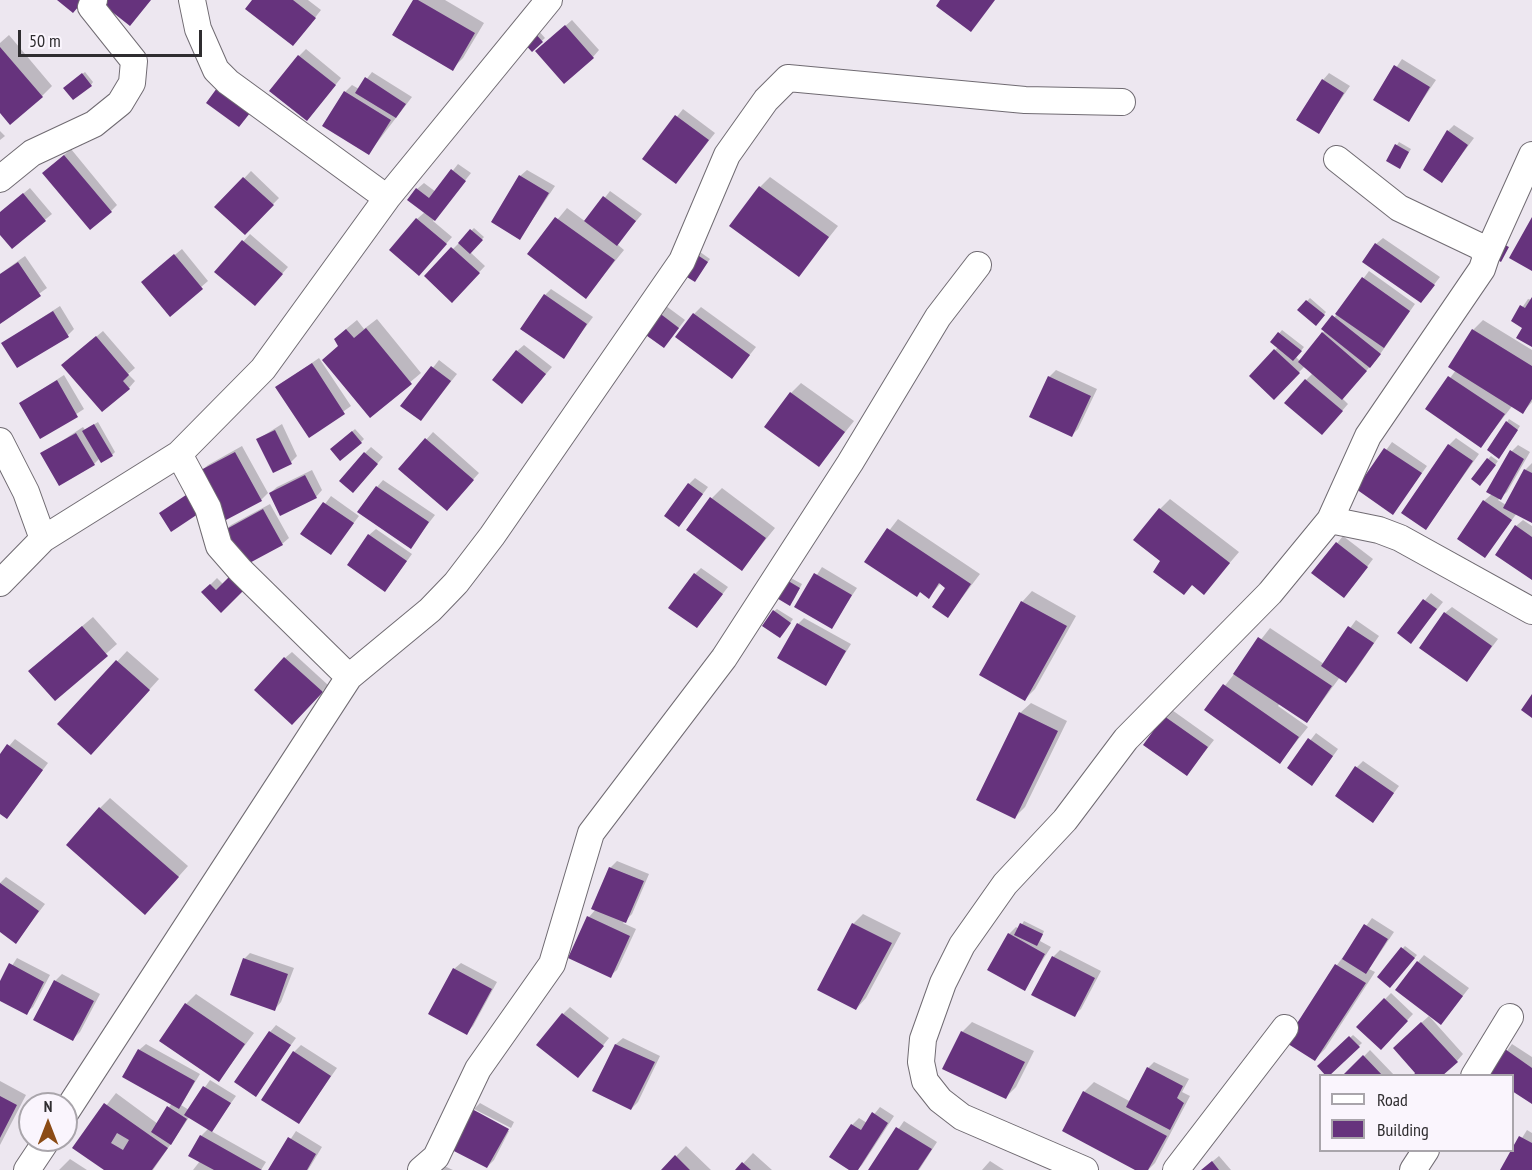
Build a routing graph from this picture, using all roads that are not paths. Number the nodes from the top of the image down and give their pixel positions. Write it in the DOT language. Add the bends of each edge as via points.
graph roads {
  1 [pos="94,0"];
  2 [pos="192,0"];
  3 [pos="549,0"];
  4 [pos="1122,102"];
  5 [pos="1532,155"];
  6 [pos="1337,159"];
  7 [pos="0,179"];
  8 [pos="387,198"];
  9 [pos="1486,257"];
  10 [pos="978,265"];
  11 [pos="0,441"];
  12 [pos="179,454"];
  13 [pos="1330,520"];
  14 [pos="43,539"];
  15 [pos="0,583"];
  16 [pos="1532,611"];
  17 [pos="349,677"];
  18 [pos="1510,1017"];
  19 [pos="1285,1028"];
  20 [pos="1475,1074"];
  21 [pos="78,1094"];
  22 [pos="39,1152"];
  23 [pos="27,1170"];
  24 [pos="421,1170"];
  25 [pos="1085,1170"];
  26 [pos="1176,1170"];
  1 -- 7 [label="street" via="91,7 134,61 132,83 120,103 94,124 32,153"];
  2 -- 8 [label="street" via="198,29 216,70"];
  3 -- 8 [label="street"];
  4 -- 17 [label="street" via="1025,100 788,78 766,100 727,155 682,261 492,536 456,584 430,610"];
  5 -- 9 [label="street"];
  6 -- 9 [label="street" via="1399,208 1481,247"];
  8 -- 12 [label="street" via="262,369"];
  9 -- 13 [label="street" via="1482,269 1368,436"];
  10 -- 24 [label="street" via="938,317 850,463 723,658 591,833 552,964 478,1069 436,1157"];
  11 -- 14 [label="street" via="22,483"];
  12 -- 14 [label="street"];
  12 -- 17 [label="street" via="208,508 219,546"];
  13 -- 16 [label="street" via="1400,538"];
  13 -- 25 [label="street" via="1270,593 1126,739 1065,820 1005,884 962,945 943,983 923,1039 921,1062 926,1081 940,1100 962,1117"];
  14 -- 15 [label="street"];
  17 -- 21 [label="street"];
  18 -- 20 [label="street"];
  19 -- 26 [label="street"];
  22 -- 23 [label="street"];
}
